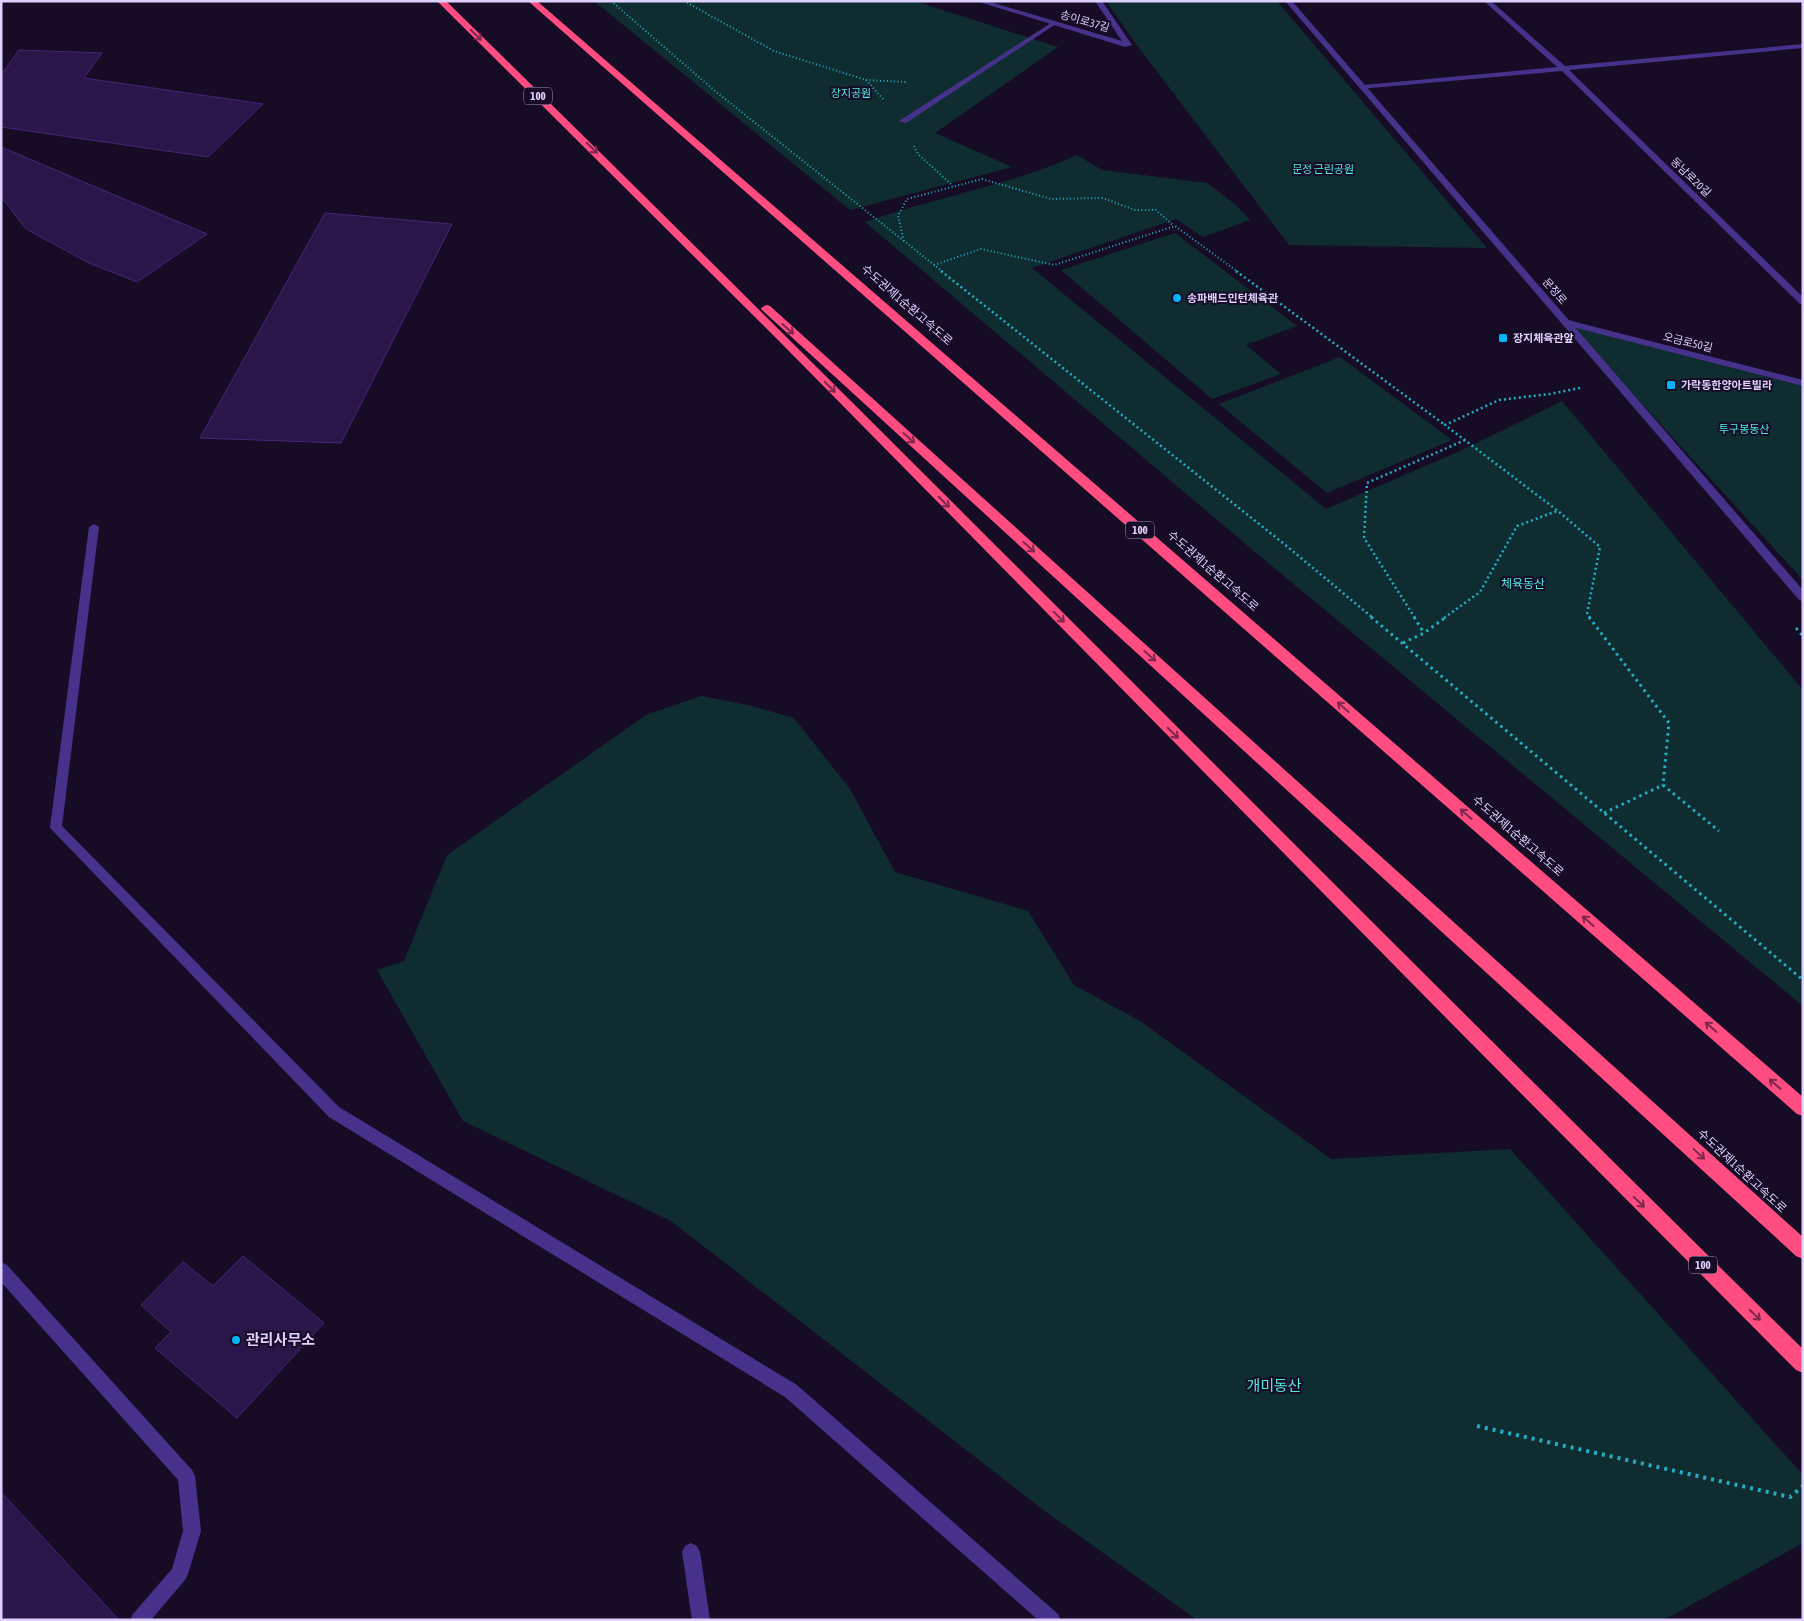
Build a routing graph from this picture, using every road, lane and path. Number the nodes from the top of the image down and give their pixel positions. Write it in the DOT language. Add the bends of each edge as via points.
graph roads {
  1 [pos="441,1"];
  2 [pos="532,1"];
  3 [pos="611,1"];
  4 [pos="684,1"];
  5 [pos="979,1"];
  6 [pos="1098,1"];
  7 [pos="1288,1"];
  8 [pos="1487,1"];
  9 [pos="1054,23"];
  10 [pos="1803,46"];
  11 [pos="1563,68"];
  12 [pos="1363,87"];
  13 [pos="904,121"];
  14 [pos="953,186"];
  15 [pos="636,190"];
  16 [pos="1175,226"];
  17 [pos="904,240"];
  18 [pos="934,265"];
  19 [pos="1803,302"];
  20 [pos="1568,323"];
  21 [pos="1618,381"];
  22 [pos="1803,383"];
  23 [pos="1445,425"];
  24 [pos="1465,440"];
  25 [pos="1558,511"];
  26 [pos="94,527"];
  27 [pos="1803,597"];
  28 [pos="1424,633"];
  29 [pos="1403,643"];
  30 [pos="1663,785"];
  31 [pos="1604,813"];
  32 [pos="1719,831"];
  33 [pos="1803,980"];
  34 [pos="1803,1108"];
  35 [pos="1803,1250"];
  36 [pos="1,1270"];
  37 [pos="1803,1362"];
  38 [pos="1477,1426"];
  39 [pos="1803,1486"];
  40 [pos="691,1552"];
  41 [pos="139,1620"];
  42 [pos="701,1620"];
  43 [pos="1052,1620"];
  1 -- 15 [label="highway, 수도권제1순환고속도로 / 100, one-way"];
  34 -- 2 [label="highway, 수도권제1순환고속도로 / 100, one-way"];
  3 -- 17 [label="path" via="715,91"];
  4 -- 13 [label="path" via="774,51 866,80"];
  5 -- 9 [label="street, 송이로37길"];
  6 -- 9 [label="street, 송이로37길" via="1128,45"];
  7 -- 12 [label="street, 문정로"];
  8 -- 11 [label="street, 동남로20길"];
  9 -- 13 [label="street"];
  10 -- 11 [label="street"];
  11 -- 12 [label="street"];
  11 -- 19 [label="street, 동남로20길"];
  12 -- 20 [label="street, 문정로"];
  13 -- 14 [label="path" via="918,154"];
  14 -- 16 [label="path" via="982,179 1051,199 1103,198 1135,210 1156,210"];
  14 -- 17 [label="path" via="907,199 898,216"];
  15 -- 35 [label="highway, 수도권제1순환고속도로 / 100, one-way"];
  15 -- 37 [label="highway, 수도권제1순환고속도로 / 100, one-way" via="1604,1167"];
  16 -- 18 [label="path" via="1054,265 981,250"];
  16 -- 23 [label="path"];
  17 -- 18 [label="path"];
  18 -- 29 [label="path" via="1283,543"];
  20 -- 21 [label="street, 문정로"];
  20 -- 22 [label="street, 오금로50길"];
  21 -- 23 [label="path" via="1499,400"];
  21 -- 27 [label="street, 문정로"];
  23 -- 24 [label="path"];
  24 -- 25 [label="path"];
  24 -- 28 [label="path" via="1367,483 1364,538"];
  25 -- 28 [label="path" via="1517,526 1480,592"];
  25 -- 30 [label="path" via="1600,547 1587,614 1669,723"];
  26 -- 43 [label="street" via="56,826 334,1112 791,1391"];
  28 -- 29 [label="path"];
  29 -- 31 [label="path"];
  30 -- 31 [label="path"];
  30 -- 32 [label="path"];
  31 -- 33 [label="path"];
  36 -- 41 [label="street" via="186,1476 192,1531 179,1574"];
  38 -- 39 [label="path" via="1790,1496"];
  40 -- 42 [label="street"];
}
